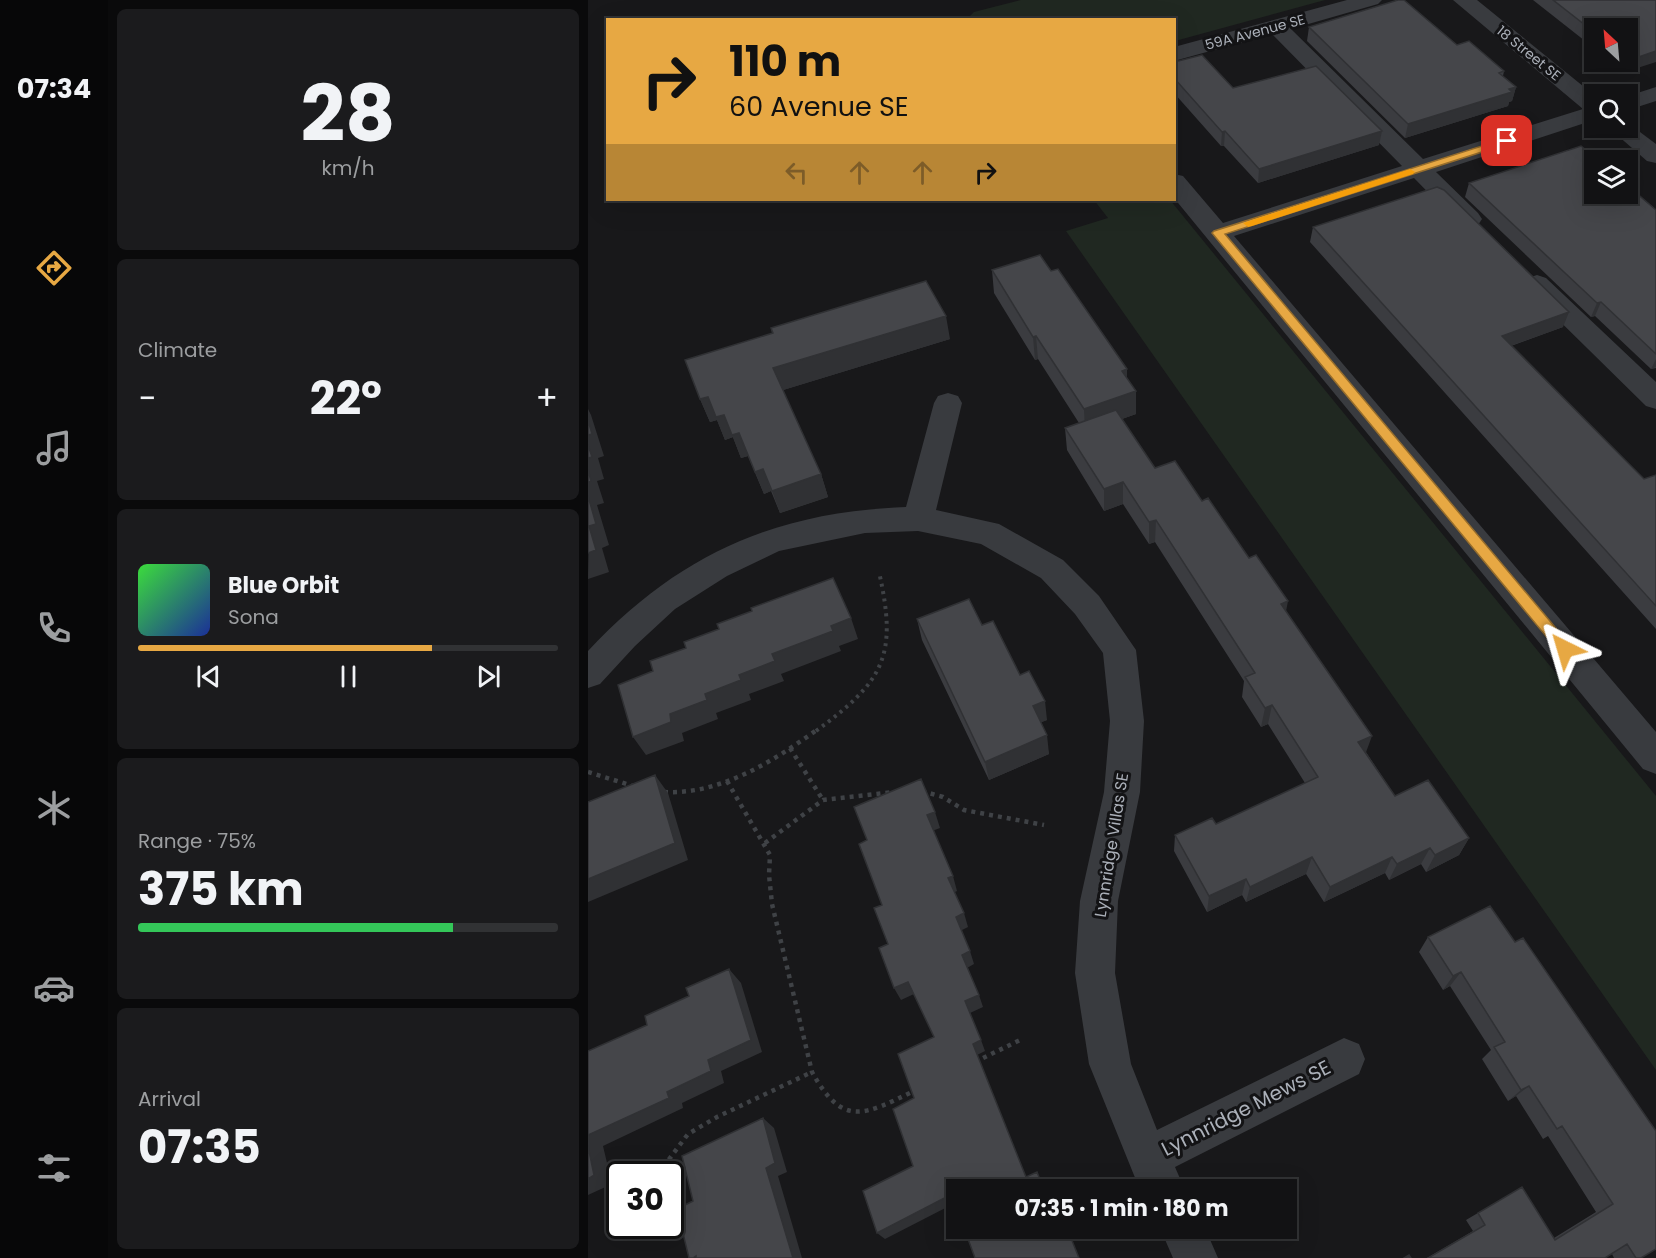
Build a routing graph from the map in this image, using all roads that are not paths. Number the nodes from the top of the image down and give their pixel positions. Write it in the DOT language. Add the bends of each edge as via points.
graph roads {
  1 [pos="1371,0"];
  2 [pos="1464,0"];
  3 [pos="1276,26"];
  4 [pos="1176,53"];
  5 [pos="1656,94"];
  6 [pos="1584,98"];
  7 [pos="1638,100"];
  8 [pos="1584,116"];
  9 [pos="1634,138"];
  10 [pos="1656,156"];
  11 [pos="1419,169"];
  12 [pos="1176,183"];
  13 [pos="1218,233"];
  14 [pos="1486,235"];
  15 [pos="1520,268"];
  16 [pos="1656,399"];
  17 [pos="948,403"];
  18 [pos="918,519"];
  19 [pos="588,674"];
  20 [pos="1656,758"];
  21 [pos="1344,1059"];
  22 [pos="1155,1174"];
  23 [pos="1187,1239"];
  24 [pos="1196,1258"];
  1 -- 3 [label="street, 59A Avenue SE"];
  2 -- 6 [label="street, 18 Street SE"];
  3 -- 4 [label="street, 59A Avenue SE"];
  3 -- 11 [label="street"];
  5 -- 7 [label="street"];
  8 -- 11 [label="street"];
  9 -- 10 [label="street"];
  11 -- 13 [label="street"];
  11 -- 14 [label="street"];
  12 -- 13 [label="street"];
  13 -- 20 [label="street"];
  15 -- 16 [label="street"];
  17 -- 18 [label="street"];
  18 -- 19 [label="street, Lynnridge Villas SE" via="865,521 762,545 716,567 664,600"];
  18 -- 22 [label="street, Lynnridge Villas SE" via="988,533 1052,569 1087,605 1119,650 1127,721 1122,792 1099,901 1095,973 1110,1064"];
  21 -- 22 [label="street, Lynnridge Mews SE"];
  23 -- 24 [label="street"];
}
